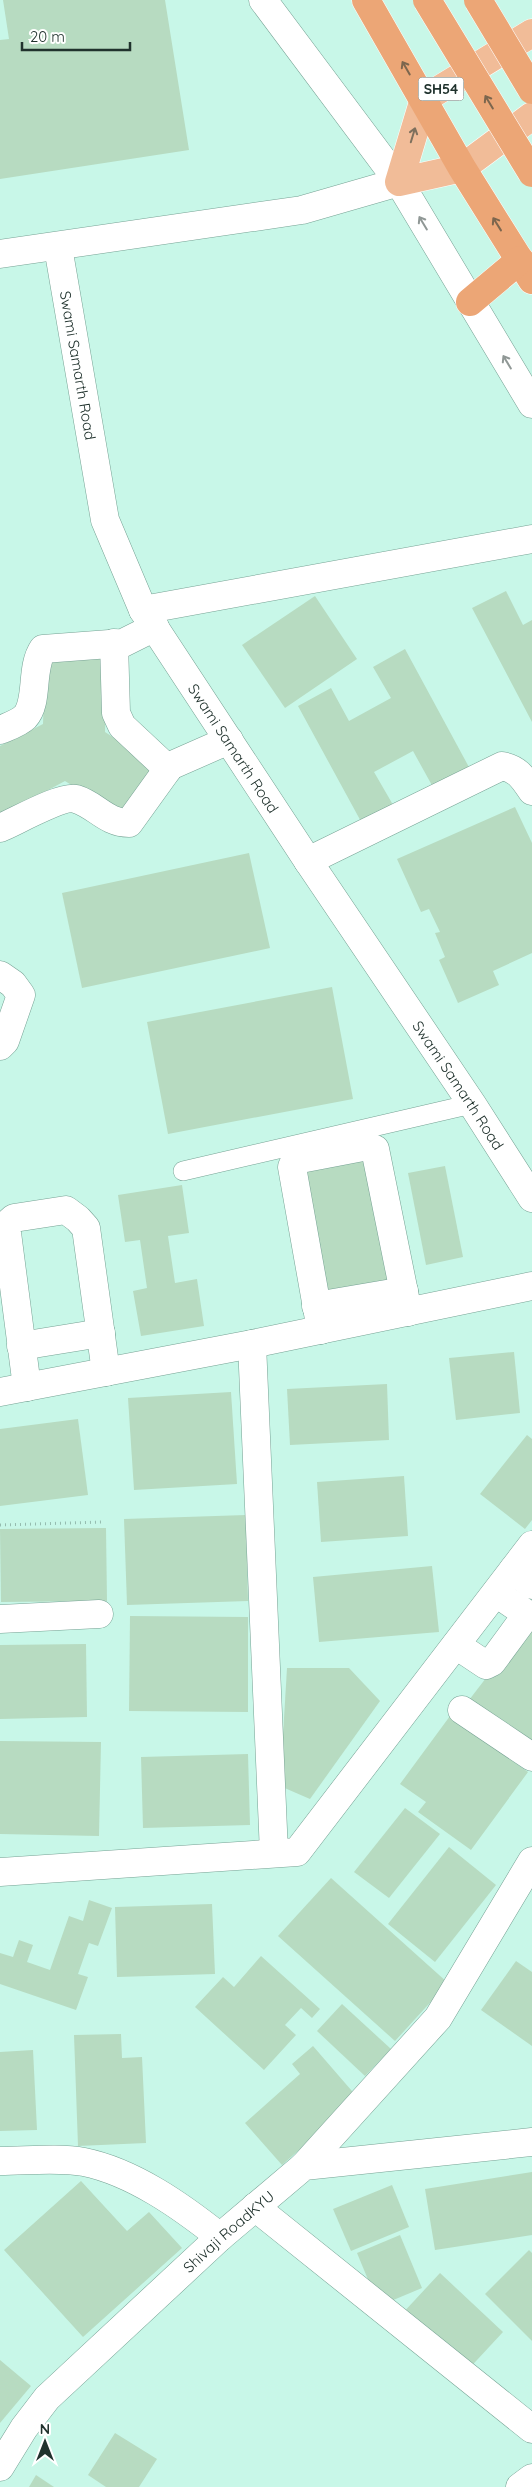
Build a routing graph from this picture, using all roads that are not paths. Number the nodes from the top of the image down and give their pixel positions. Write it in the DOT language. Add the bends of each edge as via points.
graph roads {
  1 [pos="263,0"];
  2 [pos="366,0"];
  3 [pos="427,0"];
  4 [pos="478,0"];
  5 [pos="532,33"];
  6 [pos="532,90"];
  7 [pos="424,99"];
  8 [pos="532,116"];
  9 [pos="462,168"];
  10 [pos="532,173"];
  11 [pos="399,182"];
  12 [pos="58,247"];
  13 [pos="0,254"];
  14 [pos="526,270"];
  15 [pos="470,302"];
  16 [pos="532,404"];
  17 [pos="532,539"];
  18 [pos="149,619"];
  19 [pos="114,644"];
  20 [pos="0,730"];
  21 [pos="229,740"];
  22 [pos="168,769"];
  23 [pos="532,791"];
  24 [pos="0,828"];
  25 [pos="308,861"];
  26 [pos="0,975"];
  27 [pos="0,1046"];
  28 [pos="472,1104"];
  29 [pos="183,1171"];
  30 [pos="532,1198"];
  31 [pos="532,1286"];
  32 [pos="406,1301"];
  33 [pos="318,1318"];
  34 [pos="101,1333"];
  35 [pos="252,1344"];
  36 [pos="21,1346"];
  37 [pos="106,1372"];
  38 [pos="27,1387"];
  39 [pos="0,1392"];
  40 [pos="532,1545"];
  41 [pos="494,1601"];
  42 [pos="532,1601"];
  43 [pos="100,1614"];
  44 [pos="0,1619"];
  45 [pos="462,1710"];
  46 [pos="532,1758"];
  47 [pos="274,1853"];
  48 [pos="532,1861"];
  49 [pos="0,1872"];
  50 [pos="532,2142"];
  51 [pos="0,2161"];
  52 [pos="304,2166"];
  53 [pos="255,2207"];
  54 [pos="220,2237"];
  55 [pos="532,2429"];
  56 [pos="0,2467"];
  57 [pos="532,2478"];
  58 [pos="520,2487"];
  1 -- 11 [label="street"];
  7 -- 2 [label="highway, one-way"];
  10 -- 3 [label="highway, one-way, bridge"];
  4 -- 6 [label="highway, bridge"];
  5 -- 7 [label="main road, SH54"];
  7 -- 9 [label="highway"];
  11 -- 7 [label="main road, SH54, one-way"];
  8 -- 9 [label="main road"];
  9 -- 11 [label="main road"];
  14 -- 9 [label="highway, one-way"];
  11 -- 12 [label="street" via="302,210"];
  15 -- 11 [label="street, one-way"];
  12 -- 13 [label="street"];
  12 -- 18 [label="street, Swami Samarth Road" via="104,520"];
  14 -- 15 [label="highway"];
  16 -- 15 [label="street, one-way"];
  17 -- 18 [label="street"];
  18 -- 19 [label="street" via="123,643"];
  18 -- 21 [label="street, Swami Samarth Road"];
  19 -- 20 [label="street" via="42,649 37,656 30,706 24,718"];
  19 -- 22 [label="street" via="116,713 122,726"];
  21 -- 22 [label="street"];
  21 -- 25 [label="street, Swami Samarth Road"];
  22 -- 24 [label="street" via="129,823 117,823 76,799 64,800"];
  23 -- 25 [label="street" via="521,774 502,766"];
  25 -- 28 [label="street, Swami Samarth Road"];
  26 -- 27 [label="street" via="21,995 5,1041"];
  28 -- 29 [label="lane"];
  28 -- 30 [label="street, Swami Samarth Road"];
  31 -- 32 [label="street"];
  32 -- 33 [label="street"];
  32 -- 33 [label="street" via="375,1149 368,1146 295,1160 292,1167"];
  33 -- 35 [label="street"];
  34 -- 36 [label="street"];
  34 -- 36 [label="street" via="86,1228 66,1210 14,1218 6,1225"];
  34 -- 37 [label="street"];
  35 -- 37 [label="street"];
  35 -- 47 [label="street"];
  36 -- 38 [label="street"];
  37 -- 38 [label="street"];
  38 -- 39 [label="street"];
  40 -- 41 [label="street"];
  41 -- 41 [label="street" via="524,1612 525,1617 510,1638"];
  41 -- 42 [label="street"];
  41 -- 47 [label="street" via="297,1852"];
  43 -- 44 [label="street"];
  45 -- 46 [label="street"];
  47 -- 49 [label="street"];
  48 -- 52 [label="street, Shivaji RoadKYU" via="438,2018"];
  50 -- 52 [label="street"];
  51 -- 54 [label="street" via="64,2160 107,2169 178,2204"];
  52 -- 53 [label="street, Shivaji RoadKYU"];
  53 -- 54 [label="street, Shivaji RoadKYU"];
  53 -- 55 [label="street"];
  54 -- 56 [label="street, Shivaji RoadKYU" via="47,2398"];
  57 -- 58 [label="street"];
}
